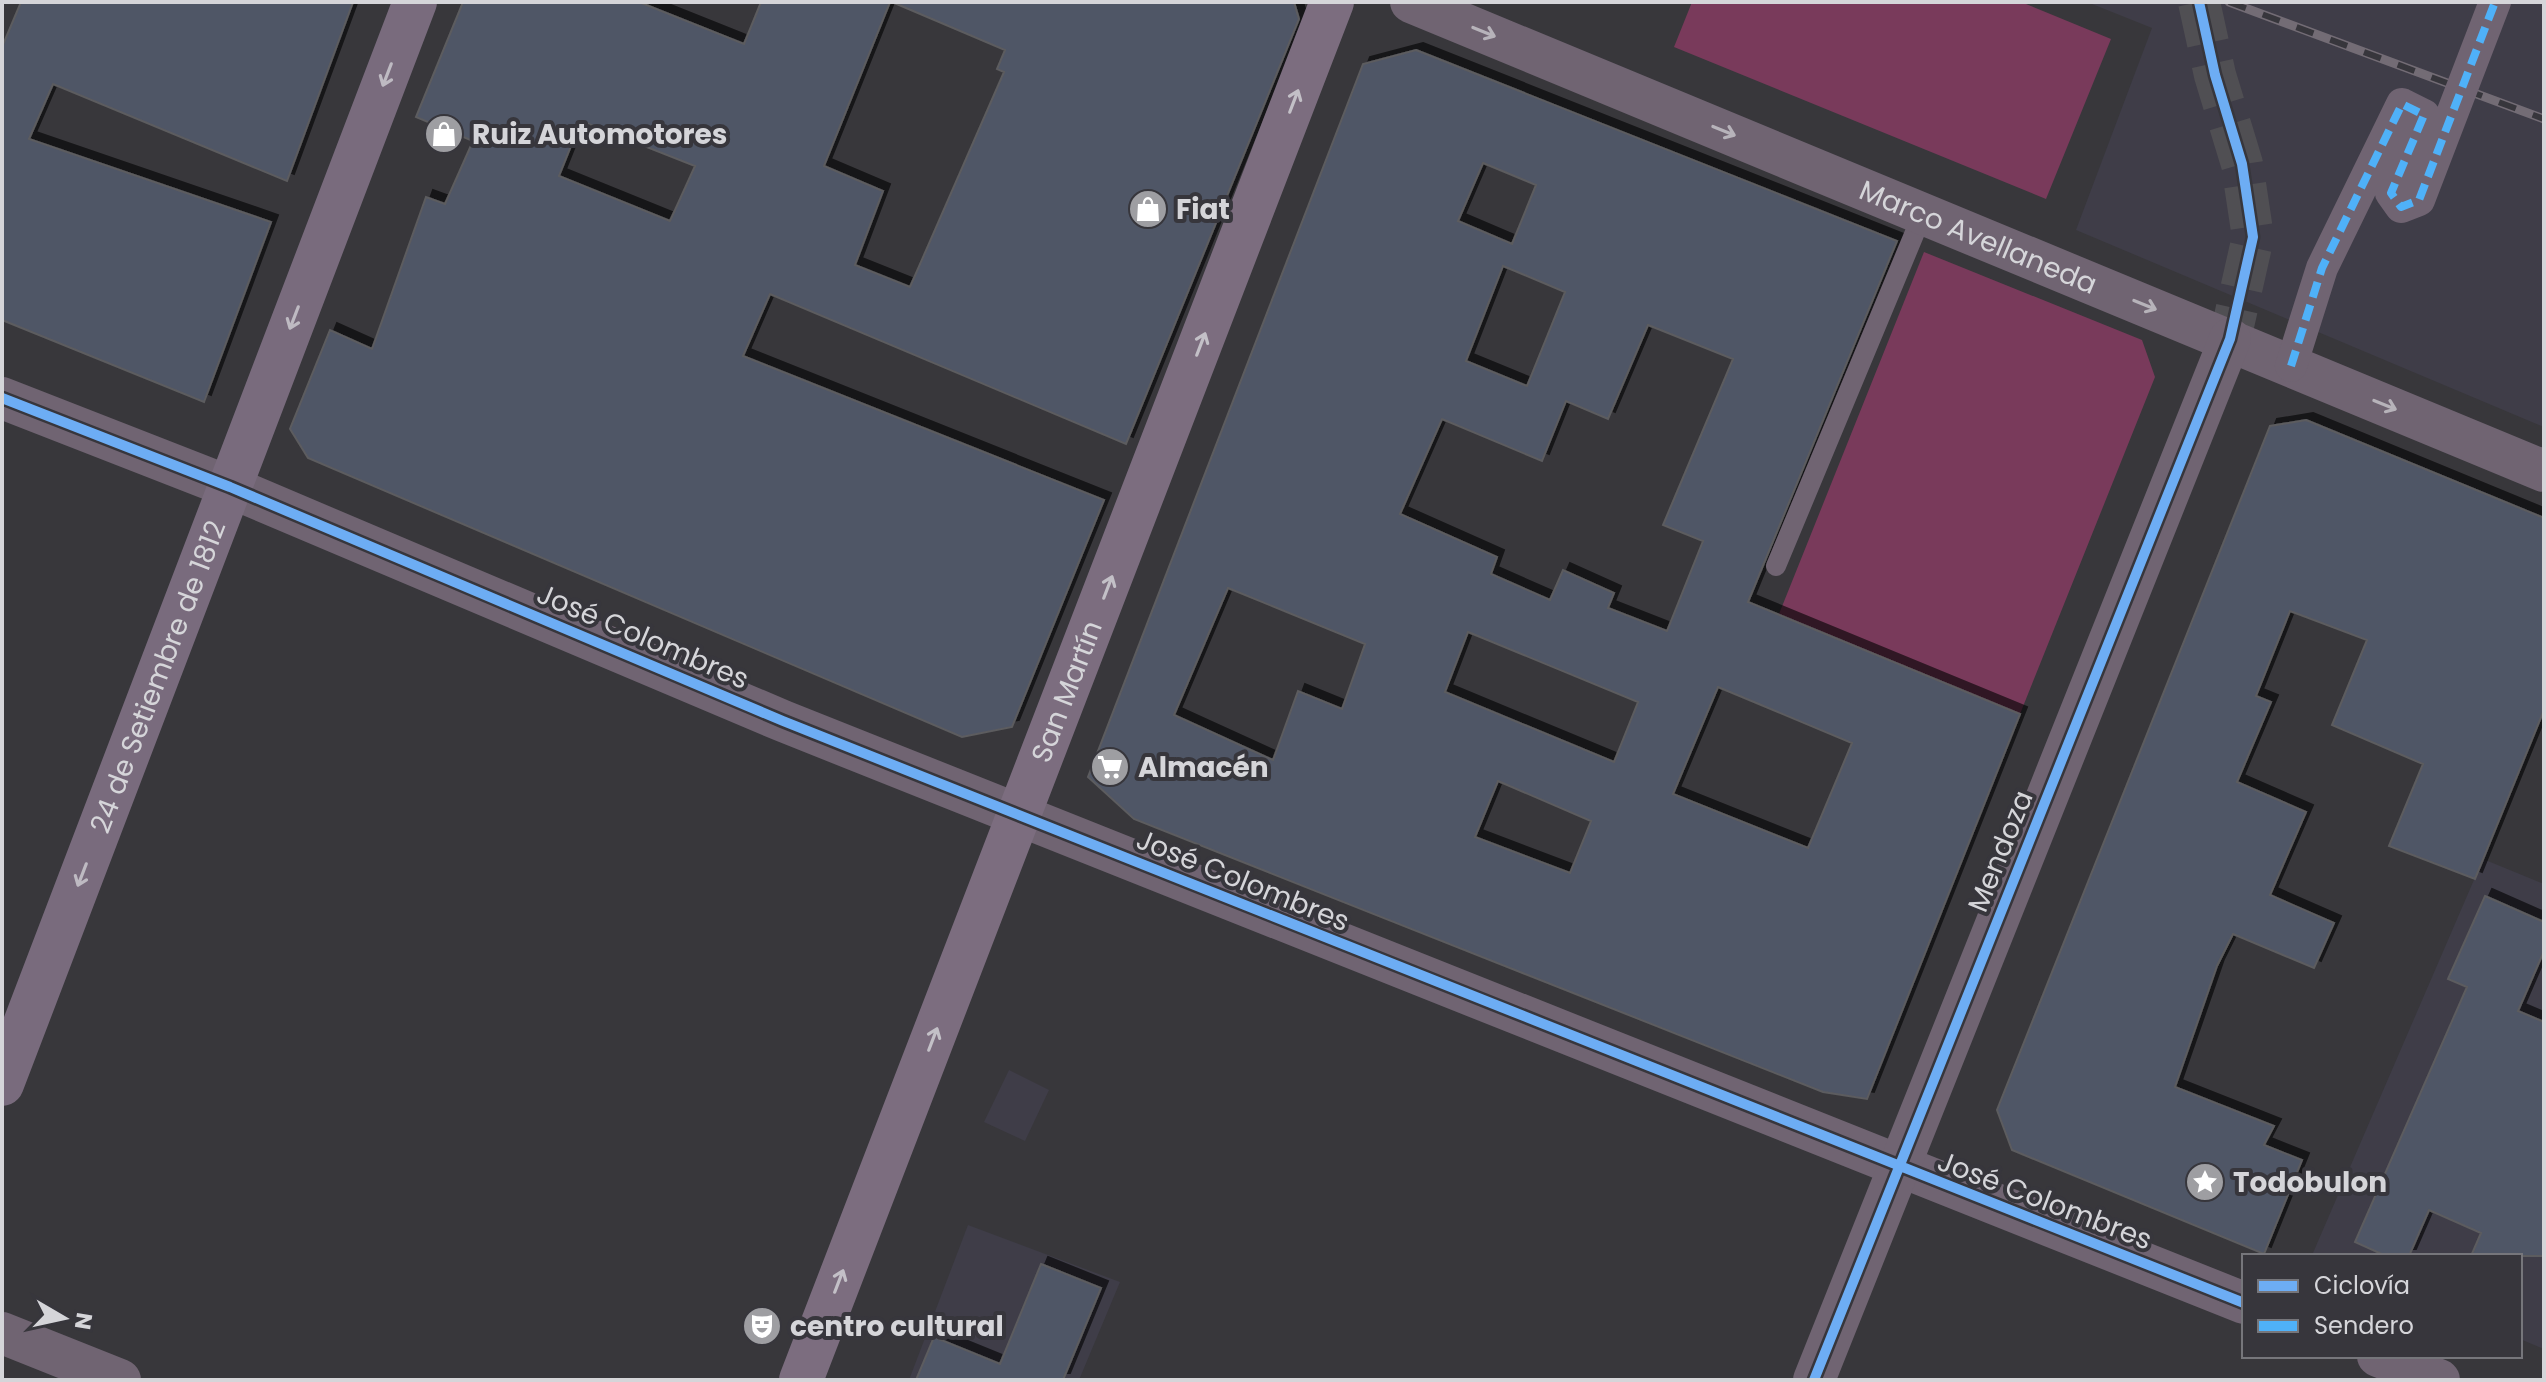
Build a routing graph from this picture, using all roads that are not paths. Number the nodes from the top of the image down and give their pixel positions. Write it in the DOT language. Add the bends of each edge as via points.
graph roads {
  1 [pos="415,2"];
  2 [pos="1332,2"];
  3 [pos="1411,2"];
  4 [pos="2495,2"];
  5 [pos="1923,213"];
  6 [pos="2230,339"];
  7 [pos="2291,366"];
  8 [pos="2,398"];
  9 [pos="2544,471"];
  10 [pos="230,487"];
  11 [pos="1776,566"];
  12 [pos="1020,816"];
  13 [pos="2,1084"];
  14 [pos="1900,1169"];
  15 [pos="2242,1302"];
  16 [pos="2,1333"];
  17 [pos="2383,1358"];
  18 [pos="120,1380"];
  19 [pos="801,1380"];
  20 [pos="1814,1380"];
  21 [pos="2439,1380"];
  1 -- 10 [label="main road, 24 de Setiembre de 1812, one-way"];
  12 -- 2 [label="main road, San Martín, one-way"];
  3 -- 5 [label="street, Marco Avellaneda, one-way"];
  4 -- 7 [label="street, bridge" via="2419,200 2401,207 2391,193 2424,115 2402,104 2322,268"];
  5 -- 6 [label="street, Marco Avellaneda, one-way"];
  5 -- 11 [label="lane"];
  6 -- 7 [label="street, Marco Avellaneda"];
  6 -- 14 [label="street, Mendoza"];
  7 -- 9 [label="street, Marco Avellaneda, one-way"];
  8 -- 10 [label="street, José Colombres"];
  10 -- 12 [label="street, José Colombres"];
  10 -- 13 [label="main road, 24 de Setiembre de 1812, one-way"];
  12 -- 14 [label="street, José Colombres"];
  19 -- 12 [label="main road, San Martín, one-way"];
  14 -- 15 [label="street, José Colombres"];
  14 -- 20 [label="street, Mendoza"];
  16 -- 18 [label="street"];
  17 -- 21 [label="street"];
}
